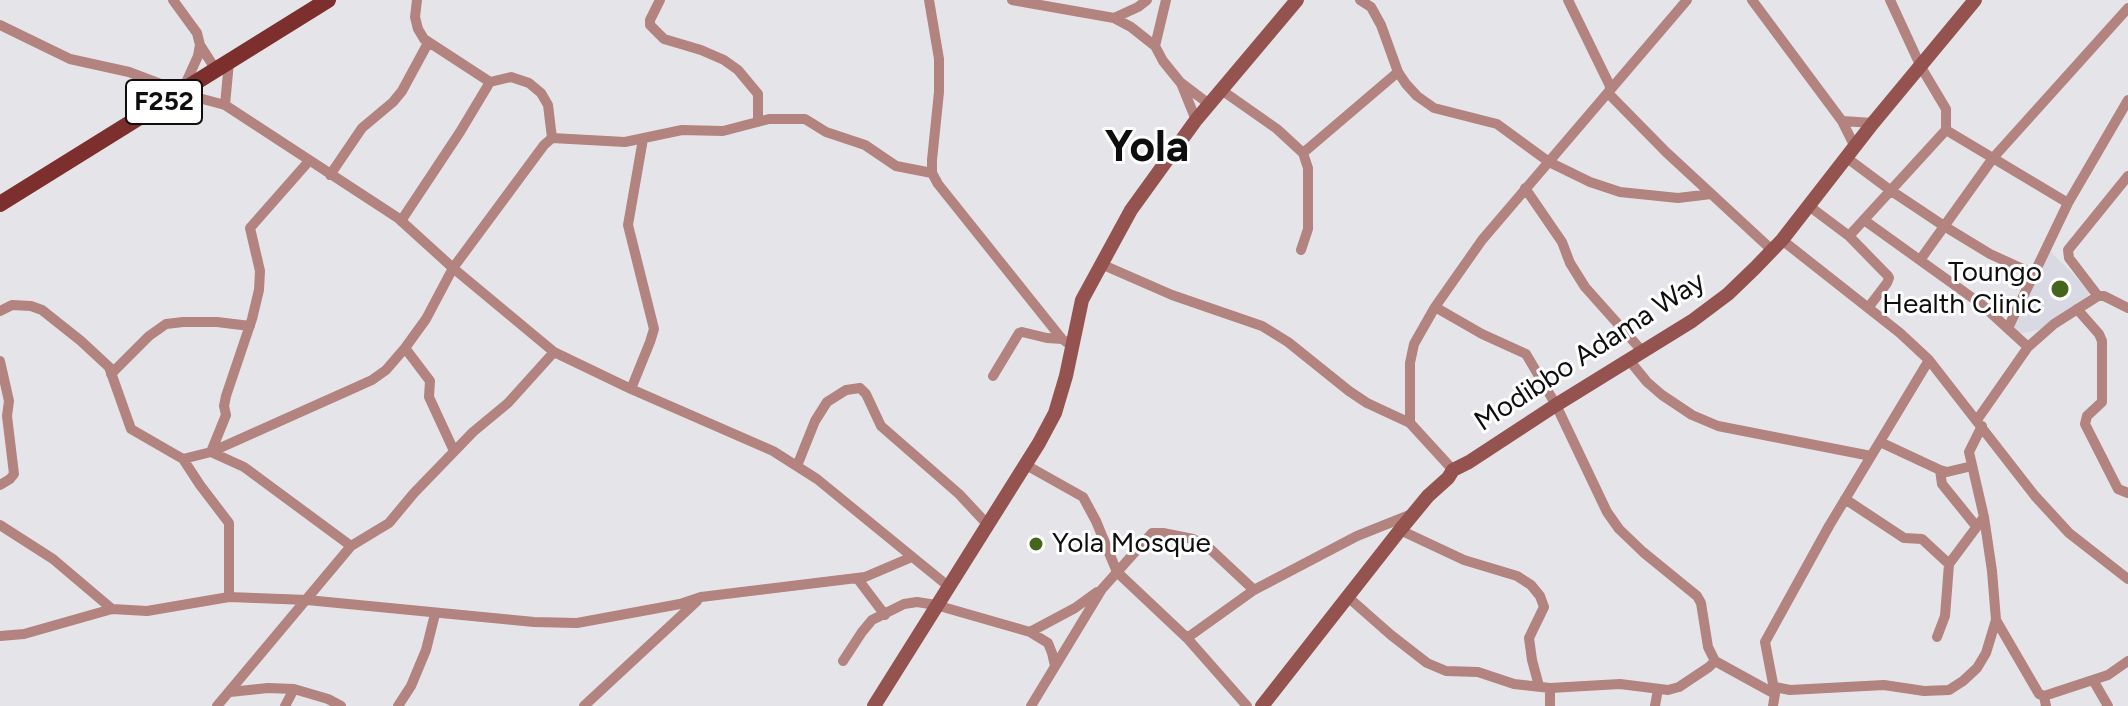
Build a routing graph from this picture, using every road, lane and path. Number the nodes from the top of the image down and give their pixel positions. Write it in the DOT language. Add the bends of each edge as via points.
graph roads {
  1 [pos="173,0"];
  2 [pos="328,0"];
  3 [pos="417,0"];
  4 [pos="660,0"];
  5 [pos="929,0"];
  6 [pos="1012,0"];
  7 [pos="1147,0"];
  8 [pos="1166,0"];
  9 [pos="1297,0"];
  10 [pos="1360,0"];
  11 [pos="1568,0"];
  12 [pos="1687,0"];
  13 [pos="1752,0"];
  14 [pos="1890,0"];
  15 [pos="1975,0"];
  16 [pos="1053,4"];
  17 [pos="2128,8"];
  18 [pos="1114,18"];
  19 [pos="0,25"];
  20 [pos="428,43"];
  21 [pos="200,45"];
  22 [pos="1155,46"];
  23 [pos="222,66"];
  24 [pos="1921,67"];
  25 [pos="1398,72"];
  26 [pos="490,82"];
  27 [pos="1180,82"];
  28 [pos="1220,89"];
  29 [pos="182,91"];
  30 [pos="1609,94"];
  31 [pos="2128,100"];
  32 [pos="1209,104"];
  33 [pos="225,105"];
  34 [pos="1196,120"];
  35 [pos="1842,121"];
  36 [pos="758,122"];
  37 [pos="1873,123"];
  38 [pos="1946,130"];
  39 [pos="552,138"];
  40 [pos="643,139"];
  41 [pos="1851,152"];
  42 [pos="1303,153"];
  43 [pos="1993,158"];
  44 [pos="309,161"];
  45 [pos="1549,162"];
  46 [pos="932,173"];
  47 [pos="330,175"];
  48 [pos="2128,176"];
  49 [pos="1525,188"];
  50 [pos="1890,190"];
  51 [pos="1711,194"];
  52 [pos="2068,203"];
  53 [pos="0,204"];
  54 [pos="1809,206"];
  55 [pos="1864,220"];
  56 [pos="401,221"];
  57 [pos="1944,226"];
  58 [pos="1849,236"];
  59 [pos="1777,245"];
  60 [pos="1301,250"];
  61 [pos="1920,260"];
  62 [pos="1101,264"];
  63 [pos="453,268"];
  64 [pos="2034,274"];
  65 [pos="2098,296"];
  66 [pos="1435,307"];
  67 [pos="1868,308"];
  68 [pos="2128,308"];
  69 [pos="2077,309"];
  70 [pos="0,311"];
  71 [pos="250,326"];
  72 [pos="2008,328"];
  73 [pos="1067,342"];
  74 [pos="2028,347"];
  75 [pos="405,348"];
  76 [pos="554,352"];
  77 [pos="1643,352"];
  78 [pos="1629,360"];
  79 [pos="1929,360"];
  80 [pos="0,361"];
  81 [pos="111,374"];
  82 [pos="993,376"];
  83 [pos="631,389"];
  84 [pos="1556,405"];
  85 [pos="1410,423"];
  86 [pos="1980,423"];
  87 [pos="1880,442"];
  88 [pos="454,451"];
  89 [pos="211,452"];
  90 [pos="1871,456"];
  91 [pos="183,459"];
  92 [pos="1026,465"];
  93 [pos="797,466"];
  94 [pos="1972,466"];
  95 [pos="1453,470"];
  96 [pos="1940,470"];
  97 [pos="0,485"];
  98 [pos="2128,493"];
  99 [pos="1845,499"];
  100 [pos="1415,512"];
  101 [pos="1984,517"];
  102 [pos="987,524"];
  103 [pos="0,525"];
  104 [pos="1976,526"];
  105 [pos="1400,530"];
  106 [pos="351,546"];
  107 [pos="912,557"];
  108 [pos="1949,564"];
  109 [pos="1117,572"];
  110 [pos="857,578"];
  111 [pos="2128,579"];
  112 [pos="948,586"];
  113 [pos="1102,589"];
  114 [pos="1254,590"];
  115 [pos="229,597"];
  116 [pos="701,597"];
  117 [pos="1349,598"];
  118 [pos="307,600"];
  119 [pos="936,605"];
  120 [pos="112,609"];
  121 [pos="435,614"];
  122 [pos="885,615"];
  123 [pos="1996,620"];
  124 [pos="1030,632"];
  125 [pos="0,636"];
  126 [pos="1937,637"];
  127 [pos="1187,638"];
  128 [pos="843,661"];
  129 [pos="1715,661"];
  130 [pos="2128,661"];
  131 [pos="1055,666"];
  132 [pos="2093,680"];
  133 [pos="1545,687"];
  134 [pos="294,689"];
  135 [pos="1658,689"];
  136 [pos="230,692"];
  137 [pos="1775,694"];
  138 [pos="2045,701"];
  139 [pos="1264,705"];
  140 [pos="217,706"];
  141 [pos="285,706"];
  142 [pos="341,706"];
  143 [pos="398,706"];
  144 [pos="584,706"];
  145 [pos="874,706"];
  146 [pos="1031,706"];
  147 [pos="1247,706"];
  148 [pos="1550,706"];
  149 [pos="1655,706"];
  150 [pos="1773,706"];
  151 [pos="2108,706"];
  1 -- 21 [label="street"];
  2 -- 23 [label="main road, F252"];
  3 -- 20 [label="street" via="418,29"];
  4 -- 36 [label="street" via="650,25 664,39 701,50 738,70 758,94"];
  5 -- 46 [label="street" via="939,59"];
  6 -- 16 [label="street"];
  7 -- 18 [label="street"];
  8 -- 22 [label="street"];
  9 -- 28 [label="main road"];
  10 -- 25 [label="street" via="1381,25"];
  11 -- 30 [label="street" via="1610,86"];
  12 -- 30 [label="street"];
  13 -- 35 [label="street"];
  14 -- 24 [label="street"];
  15 -- 24 [label="main road, Modibbo Adama Way"];
  16 -- 18 [label="street"];
  17 -- 43 [label="street"];
  18 -- 22 [label="street"];
  19 -- 29 [label="street" via="70,59"];
  20 -- 26 [label="street"];
  20 -- 47 [label="street" via="402,91 362,128"];
  21 -- 23 [label="street"];
  21 -- 29 [label="street"];
  22 -- 27 [label="street"];
  23 -- 29 [label="main road, F252"];
  23 -- 33 [label="street"];
  24 -- 37 [label="main road, Modibbo Adama Way"];
  24 -- 38 [label="street" via="1946,109"];
  25 -- 42 [label="street"];
  25 -- 45 [label="street" via="1434,108 1497,124"];
  26 -- 39 [label="street" via="511,77 541,93"];
  26 -- 56 [label="street"];
  27 -- 32 [label="street"];
  27 -- 34 [label="street"];
  28 -- 32 [label="main road"];
  28 -- 42 [label="street"];
  29 -- 33 [label="street"];
  29 -- 53 [label="main road, F252"];
  30 -- 45 [label="street"];
  30 -- 51 [label="street"];
  31 -- 52 [label="street"];
  32 -- 34 [label="main road"];
  33 -- 44 [label="street"];
  34 -- 62 [label="main road" via="1131,210"];
  35 -- 37 [label="street"];
  35 -- 41 [label="street"];
  36 -- 40 [label="street"];
  36 -- 46 [label="street" via="805,119 865,145 896,166"];
  37 -- 41 [label="main road, Modibbo Adama Way"];
  38 -- 43 [label="street"];
  38 -- 50 [label="street"];
  39 -- 40 [label="street"];
  39 -- 63 [label="street"];
  40 -- 83 [label="street" via="628,225 654,329"];
  41 -- 50 [label="street"];
  41 -- 54 [label="main road, Modibbo Adama Way"];
  42 -- 60 [label="street" via="1308,168 1308,229"];
  43 -- 52 [label="street"];
  43 -- 57 [label="street"];
  44 -- 47 [label="street"];
  44 -- 71 [label="street" via="250,228 260,271"];
  45 -- 49 [label="street"];
  45 -- 51 [label="street" via="1620,192 1678,198"];
  46 -- 73 [label="street"];
  47 -- 56 [label="street"];
  48 -- 65 [label="street" via="2068,250"];
  49 -- 66 [label="street"];
  49 -- 77 [label="street" via="1585,287"];
  50 -- 55 [label="street"];
  50 -- 57 [label="street"];
  51 -- 59 [label="street"];
  52 -- 64 [label="street"];
  54 -- 58 [label="street"];
  54 -- 59 [label="main road, Modibbo Adama Way"];
  55 -- 58 [label="street"];
  55 -- 61 [label="street"];
  56 -- 63 [label="street"];
  57 -- 61 [label="street"];
  57 -- 64 [label="street"];
  58 -- 67 [label="street" via="1889,278"];
  59 -- 67 [label="street"];
  59 -- 77 [label="main road, Modibbo Adama Way" via="1728,294"];
  61 -- 72 [label="street"];
  62 -- 73 [label="main road"];
  62 -- 85 [label="street" via="1262,326 1367,403"];
  63 -- 75 [label="street"];
  63 -- 76 [label="street"];
  64 -- 72 [label="street"];
  65 -- 68 [label="street"];
  65 -- 69 [label="street"];
  66 -- 84 [label="street" via="1526,354"];
  66 -- 85 [label="street" via="1414,344"];
  67 -- 79 [label="street"];
  69 -- 74 [label="street"];
  69 -- 98 [label="street" via="2102,341 2102,402 2085,424 2118,489"];
  70 -- 81 [label="street" via="12,305 42,310"];
  71 -- 81 [label="street" via="166,324"];
  71 -- 89 [label="street"];
  72 -- 74 [label="street"];
  73 -- 82 [label="street" via="1019,333"];
  73 -- 92 [label="main road" via="1055,413"];
  74 -- 86 [label="street"];
  75 -- 88 [label="street" via="430,381 429,397"];
  75 -- 89 [label="street" via="372,380"];
  76 -- 83 [label="street"];
  76 -- 88 [label="street"];
  77 -- 78 [label="main road, Modibbo Adama Way"];
  78 -- 84 [label="main road, Modibbo Adama Way"];
  78 -- 90 [label="street" via="1662,395 1718,426"];
  79 -- 86 [label="street"];
  79 -- 87 [label="street"];
  80 -- 97 [label="street" via="14,467 14,474"];
  81 -- 91 [label="street" via="131,429"];
  83 -- 93 [label="street"];
  84 -- 95 [label="main road, Modibbo Adama Way"];
  84 -- 129 [label="street" via="1619,529 1697,596"];
  85 -- 95 [label="street"];
  86 -- 94 [label="street" via="1969,452"];
  86 -- 111 [label="street" via="2052,515"];
  87 -- 90 [label="street"];
  87 -- 96 [label="street"];
  88 -- 106 [label="street" via="389,523"];
  89 -- 91 [label="street"];
  89 -- 106 [label="street" via="244,467"];
  90 -- 99 [label="street"];
  91 -- 115 [label="street" via="229,523"];
  92 -- 102 [label="main road"];
  92 -- 109 [label="street" via="1083,497"];
  93 -- 102 [label="street" via="827,402 860,388 881,426"];
  93 -- 107 [label="street"];
  94 -- 96 [label="street"];
  94 -- 101 [label="street"];
  95 -- 100 [label="main road, Modibbo Adama Way"];
  96 -- 104 [label="street" via="1942,484"];
  99 -- 108 [label="street" via="1904,538 1922,539"];
  99 -- 137 [label="street" via="1765,642"];
  100 -- 105 [label="main road, Modibbo Adama Way"];
  100 -- 114 [label="street"];
  101 -- 104 [label="street"];
  101 -- 123 [label="street"];
  102 -- 112 [label="main road"];
  103 -- 120 [label="street" via="53,559"];
  104 -- 108 [label="street"];
  105 -- 117 [label="main road, Modibbo Adama Way"];
  105 -- 133 [label="street" via="1531,585 1544,607 1529,638"];
  106 -- 118 [label="street"];
  107 -- 110 [label="street"];
  107 -- 112 [label="street"];
  108 -- 126 [label="street" via="1945,616"];
  109 -- 113 [label="street"];
  109 -- 114 [label="street" via="1152,533 1163,533 1208,547"];
  109 -- 127 [label="street"];
  110 -- 116 [label="street"];
  110 -- 122 [label="street"];
  112 -- 119 [label="main road"];
  113 -- 124 [label="street"];
  113 -- 131 [label="street"];
  114 -- 127 [label="street"];
  115 -- 118 [label="street"];
  115 -- 120 [label="street" via="147,611"];
  116 -- 121 [label="street" via="577,623"];
  116 -- 144 [label="street"];
  117 -- 133 [label="street" via="1427,663 1446,671 1478,672"];
  117 -- 139 [label="main road, Modibbo Adama Way"];
  118 -- 121 [label="street"];
  118 -- 136 [label="street"];
  119 -- 122 [label="street" via="904,604"];
  119 -- 124 [label="street"];
  119 -- 145 [label="main road"];
  120 -- 125 [label="street"];
  121 -- 143 [label="street" via="426,650"];
  122 -- 128 [label="street" via="872,620"];
  123 -- 137 [label="street" via="1977,668 1949,690 1775,687"];
  123 -- 138 [label="street"];
  124 -- 131 [label="street" via="1048,643"];
  127 -- 147 [label="street"];
  129 -- 135 [label="street" via="1679,687"];
  129 -- 137 [label="street"];
  130 -- 132 [label="street"];
  131 -- 146 [label="street"];
  132 -- 138 [label="street"];
  132 -- 151 [label="street"];
  133 -- 135 [label="street" via="1620,684"];
  133 -- 148 [label="street"];
  134 -- 136 [label="street"];
  134 -- 141 [label="street"];
  134 -- 142 [label="street"];
  135 -- 149 [label="street"];
  136 -- 140 [label="street"];
  137 -- 150 [label="street"];
}
